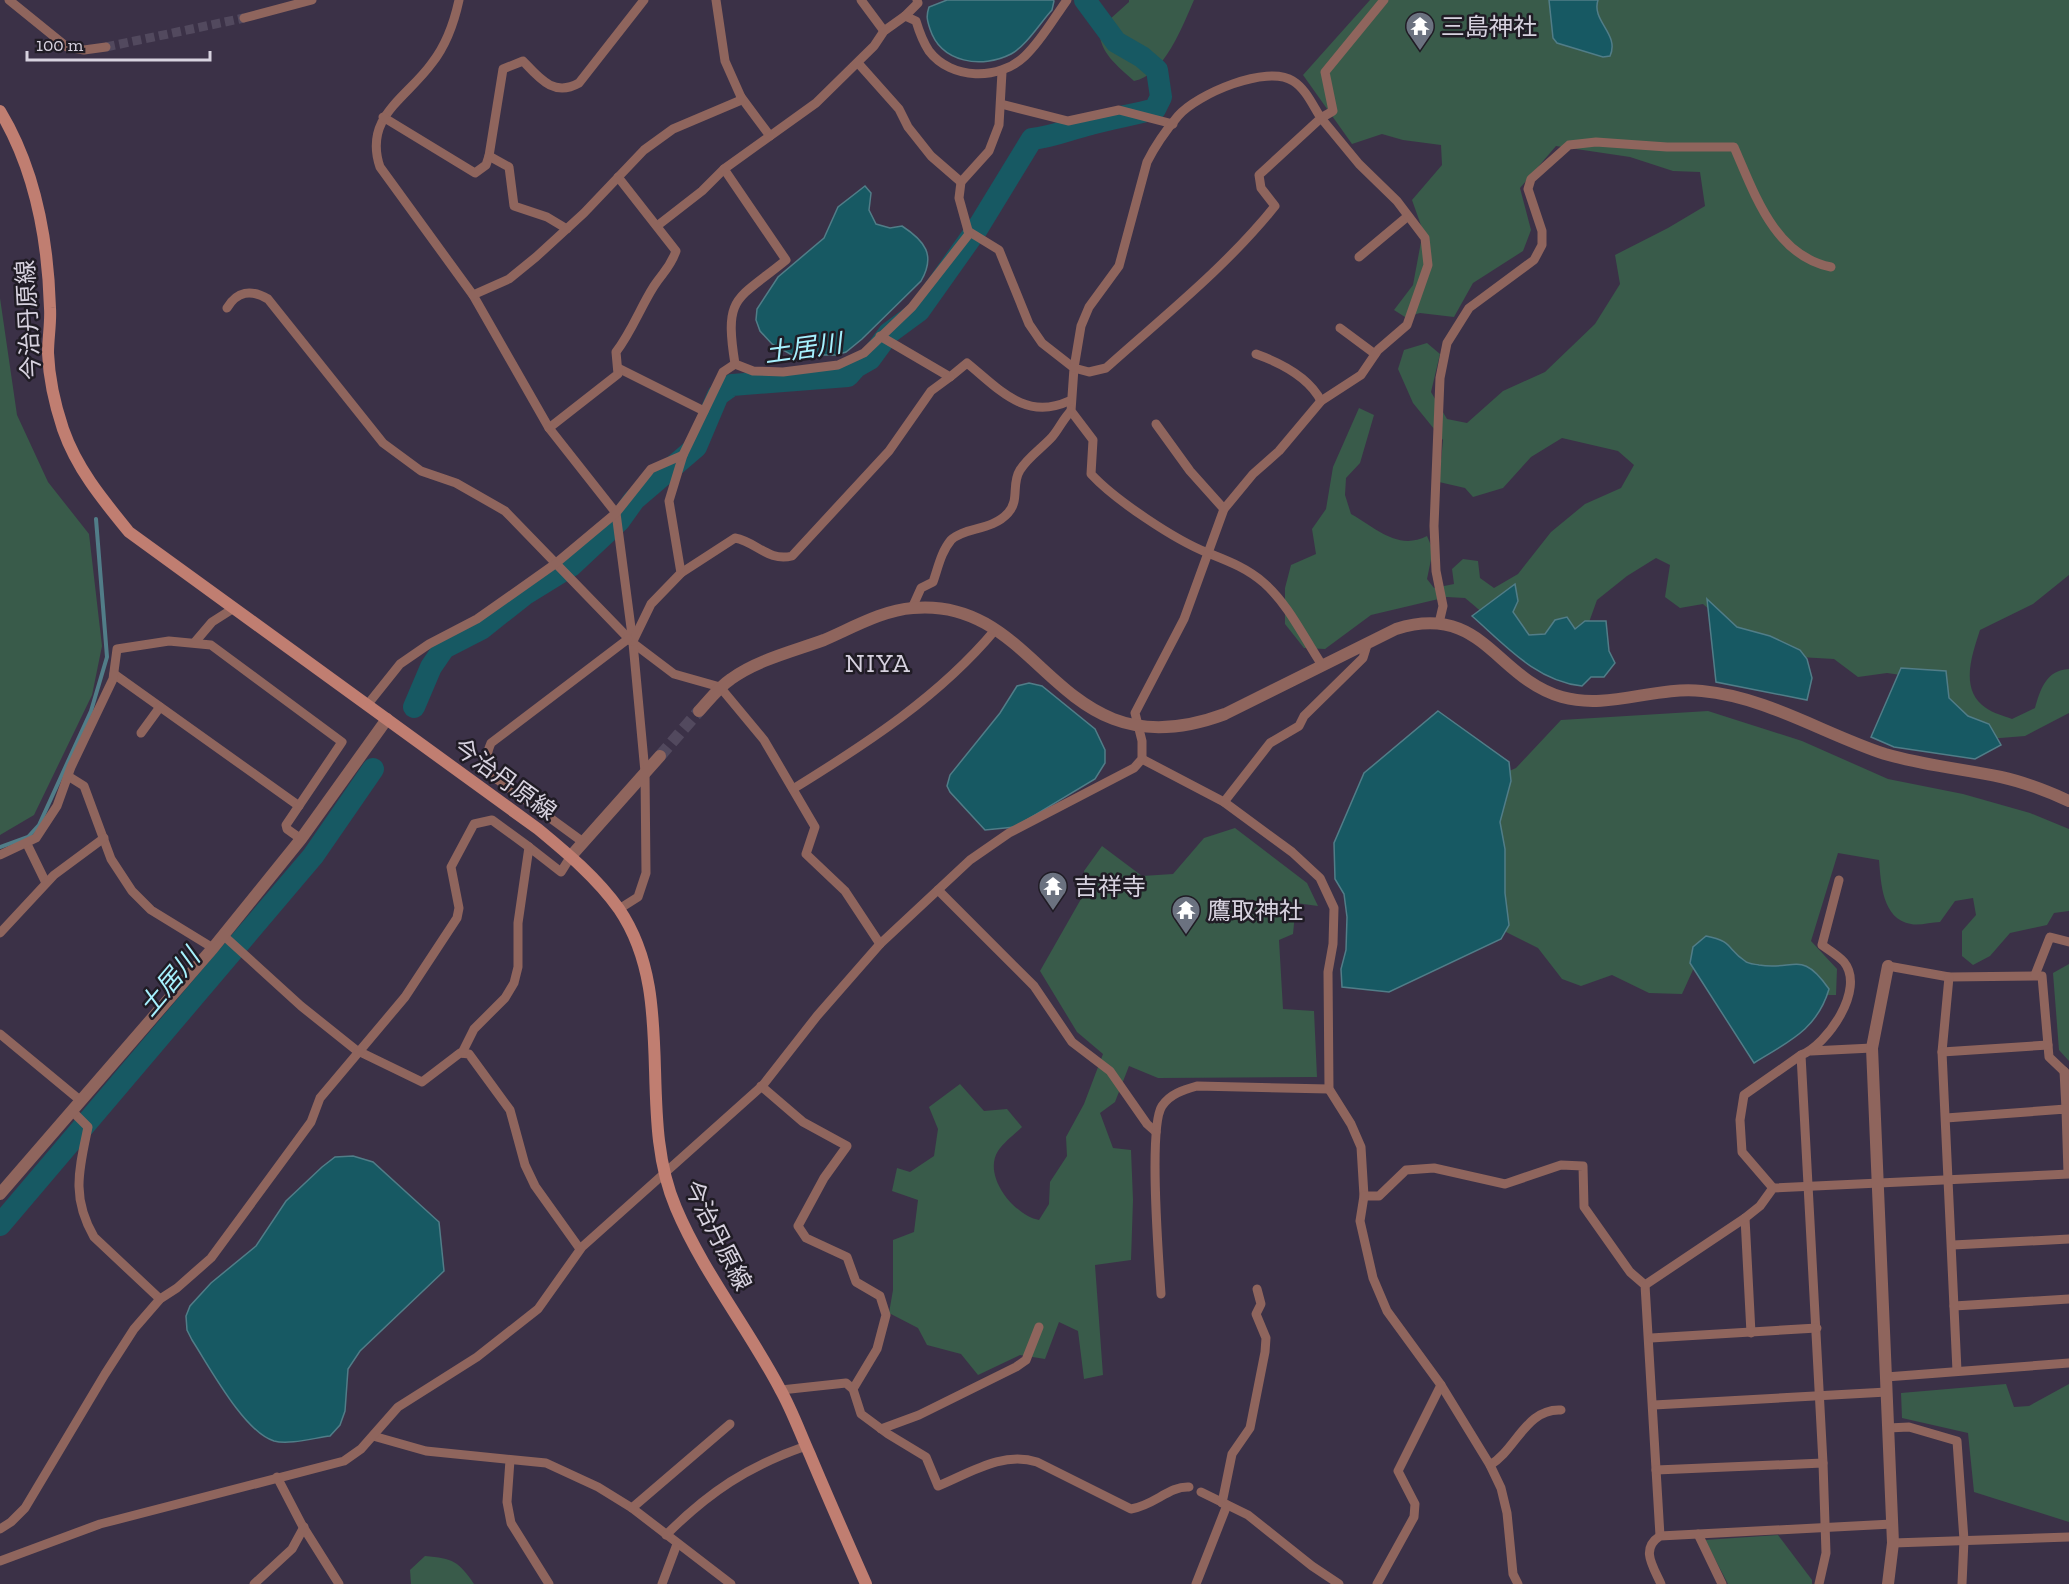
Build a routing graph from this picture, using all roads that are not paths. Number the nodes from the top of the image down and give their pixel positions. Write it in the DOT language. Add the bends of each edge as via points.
graph roads {
  1 [pos="9,0"];
  2 [pos="312,0"];
  3 [pos="459,0"];
  4 [pos="644,0"];
  5 [pos="716,0"];
  6 [pos="861,0"];
  7 [pos="917,0"];
  8 [pos="1067,0"];
  9 [pos="1384,0"];
  10 [pos="905,16"];
  11 [pos="243,18"];
  12 [pos="884,31"];
  13 [pos="106,47"];
  14 [pos="858,63"];
  15 [pos="1002,72"];
  16 [pos="741,97"];
  17 [pos="1001,104"];
  18 [pos="0,111"];
  19 [pos="383,117"];
  20 [pos="1321,118"];
  21 [pos="1173,124"];
  22 [pos="770,136"];
  23 [pos="489,156"];
  24 [pos="724,169"];
  25 [pos="618,177"];
  26 [pos="961,182"];
  27 [pos="1408,216"];
  28 [pos="657,226"];
  29 [pos="567,229"];
  30 [pos="968,231"];
  31 [pos="1359,257"];
  32 [pos="1831,267"];
  33 [pos="473,295"];
  34 [pos="226,308"];
  35 [pos="1340,328"];
  36 [pos="881,336"];
  37 [pos="1257,354"];
  38 [pos="1375,354"];
  39 [pos="735,364"];
  40 [pos="618,368"];
  41 [pos="1074,368"];
  42 [pos="950,377"];
  43 [pos="1321,401"];
  44 [pos="1070,406"];
  45 [pos="704,411"];
  46 [pos="1156,424"];
  47 [pos="549,428"];
  48 [pos="683,455"];
  49 [pos="1224,509"];
  50 [pos="616,513"];
  51 [pos="1209,554"];
  52 [pos="555,564"];
  53 [pos="681,573"];
  54 [pos="234,608"];
  55 [pos="912,608"];
  56 [pos="1439,623"];
  57 [pos="995,630"];
  58 [pos="630,641"];
  59 [pos="195,642"];
  60 [pos="1368,642"];
  61 [pos="1323,665"];
  62 [pos="114,674"];
  63 [pos="720,687"];
  64 [pos="368,704"];
  65 [pos="160,707"];
  66 [pos="699,711"];
  67 [pos="387,719"];
  68 [pos="1139,726"];
  69 [pos="141,733"];
  70 [pos="660,756"];
  71 [pos="1142,759"];
  72 [pos="645,772"];
  73 [pos="68,776"];
  74 [pos="793,789"];
  75 [pos="2069,801"];
  76 [pos="1224,802"];
  77 [pos="300,806"];
  78 [pos="104,838"];
  79 [pos="301,839"];
  80 [pos="583,842"];
  81 [pos="27,844"];
  82 [pos="529,847"];
  83 [pos="0,855"];
  84 [pos="571,856"];
  85 [pos="1839,880"];
  86 [pos="46,882"];
  87 [pos="938,890"];
  88 [pos="619,909"];
  89 [pos="0,933"];
  90 [pos="227,938"];
  91 [pos="2069,942"];
  92 [pos="880,944"];
  93 [pos="213,948"];
  94 [pos="1888,966"];
  95 [pos="2035,975"];
  96 [pos="1948,977"];
  97 [pos="0,1034"];
  98 [pos="2048,1046"];
  99 [pos="1872,1048"];
  100 [pos="1811,1051"];
  101 [pos="361,1052"];
  102 [pos="1942,1052"];
  103 [pos="462,1053"];
  104 [pos="1801,1055"];
  105 [pos="2066,1073"];
  106 [pos="761,1086"];
  107 [pos="1329,1089"];
  108 [pos="81,1101"];
  109 [pos="2066,1109"];
  110 [pos="74,1114"];
  111 [pos="1946,1118"];
  112 [pos="1156,1132"];
  113 [pos="663,1172"];
  114 [pos="2069,1173"];
  115 [pos="1949,1180"];
  116 [pos="1878,1184"];
  117 [pos="1810,1186"];
  118 [pos="1773,1188"];
  119 [pos="0,1194"];
  120 [pos="1364,1196"];
  121 [pos="1744,1218"];
  122 [pos="2069,1239"];
  123 [pos="1953,1245"];
  124 [pos="580,1248"];
  125 [pos="1645,1285"];
  126 [pos="1257,1289"];
  127 [pos="1161,1294"];
  128 [pos="160,1299"];
  129 [pos="2069,1299"];
  130 [pos="1954,1306"];
  131 [pos="1039,1327"];
  132 [pos="1817,1328"];
  133 [pos="1751,1333"];
  134 [pos="1651,1338"];
  135 [pos="2069,1363"];
  136 [pos="1957,1371"];
  137 [pos="1886,1377"];
  138 [pos="1442,1385"];
  139 [pos="853,1389"];
  140 [pos="781,1390"];
  141 [pos="1887,1392"];
  142 [pos="1820,1397"];
  143 [pos="1654,1405"];
  144 [pos="1561,1410"];
  145 [pos="730,1424"];
  146 [pos="1888,1428"];
  147 [pos="881,1430"];
  148 [pos="373,1436"];
  149 [pos="806,1446"];
  150 [pos="510,1460"];
  151 [pos="1823,1463"];
  152 [pos="1490,1465"];
  153 [pos="1656,1470"];
  154 [pos="277,1477"];
  155 [pos="1189,1487"];
  156 [pos="1201,1492"];
  157 [pos="1225,1504"];
  158 [pos="632,1508"];
  159 [pos="1892,1524"];
  160 [pos="304,1527"];
  161 [pos="1826,1528"];
  162 [pos="0,1529"];
  163 [pos="1698,1534"];
  164 [pos="666,1535"];
  165 [pos="1660,1536"];
  166 [pos="2069,1537"];
  167 [pos="1964,1540"];
  168 [pos="1893,1543"];
  169 [pos="677,1544"];
  170 [pos="2,1562"];
  171 [pos="254,1584"];
  172 [pos="339,1584"];
  173 [pos="549,1584"];
  174 [pos="662,1584"];
  175 [pos="731,1584"];
  176 [pos="866,1584"];
  177 [pos="1196,1584"];
  178 [pos="1339,1584"];
  179 [pos="1377,1584"];
  180 [pos="1518,1584"];
  181 [pos="1661,1584"];
  182 [pos="1722,1584"];
  183 [pos="1819,1584"];
  184 [pos="1888,1584"];
  185 [pos="1962,1584"];
  1 -- 13 [label="street" via="67,47"];
  2 -- 11 [label="street"];
  3 -- 19 [label="street" via="444,45 417,82"];
  4 -- 23 [label="street" via="579,82 568,89 543,82 523,61 503,69"];
  5 -- 16 [label="street" via="725,61"];
  6 -- 12 [label="street"];
  7 -- 10 [label="street"];
  8 -- 15 [label="street" via="1025,56"];
  9 -- 20 [label="street" via="1325,72 1333,111"];
  10 -- 12 [label="street"];
  10 -- 15 [label="street" via="916,21 929,50 947,66 978,74"];
  12 -- 14 [label="street"];
  14 -- 22 [label="street" via="816,103"];
  14 -- 26 [label="street" via="899,109 931,156"];
  15 -- 17 [label="street"];
  16 -- 22 [label="street"];
  16 -- 25 [label="street" via="740,101 673,129 644,150"];
  17 -- 21 [label="street" via="1068,120 1119,110"];
  17 -- 26 [label="street" via="999,125 989,151"];
  18 -- 54 [label="main road, 今治丹原線" via="25,165 44,236 50,364 63,430 75,457 87,480 129,532"];
  19 -- 23 [label="street" via="471,172 486,165"];
  19 -- 33 [label="street" via="376,133 375,152 380,167"];
  20 -- 21 [label="street" via="1301,88 1292,80 1274,75 1235,83 1208,95 1189,106"];
  20 -- 27 [label="street"];
  20 -- 41 [label="street" via="1258,175 1261,188 1275,206 1213,273 1106,368 1089,372"];
  21 -- 41 [label="street" via="1147,162 1119,266 1089,307 1081,326"];
  22 -- 24 [label="street"];
  23 -- 29 [label="street" via="509,167 514,206 547,217"];
  24 -- 28 [label="street"];
  24 -- 39 [label="street" via="786,260 735,302 730,318"];
  25 -- 28 [label="street"];
  25 -- 29 [label="street"];
  26 -- 30 [label="street" via="959,198"];
  27 -- 31 [label="street"];
  27 -- 38 [label="street" via="1425,237 1428,265 1407,325"];
  28 -- 40 [label="street" via="676,250 670,267 654,286 616,352"];
  29 -- 33 [label="street" via="509,279"];
  30 -- 36 [label="street" via="912,307"];
  30 -- 41 [label="street" via="999,250 1029,324 1042,343"];
  32 -- 56 [label="street" via="1812,264 1781,241 1734,147 1596,142 1569,145 1530,179 1528,189 1542,231 1542,245 1534,260 1469,308 1447,343 1443,361 1435,449 1436,571 1443,606"];
  33 -- 47 [label="street"];
  34 -- 52 [label="street" via="232,298 243,293 256,292 268,299 383,443 421,471 456,483 505,511"];
  35 -- 38 [label="street"];
  36 -- 39 [label="street" via="864,353 838,364 783,372 753,371"];
  36 -- 42 [label="street"];
  37 -- 43 [label="street" via="1304,379"];
  38 -- 43 [label="street" via="1361,375"];
  39 -- 45 [label="street" via="723,372"];
  40 -- 45 [label="street"];
  40 -- 47 [label="street" via="618,374"];
  41 -- 44 [label="street"];
  42 -- 44 [label="street" via="967,363 1012,400 1032,407"];
  42 -- 53 [label="street" via="932,391 889,451 792,556 769,556 748,541 735,538"];
  43 -- 49 [label="street"];
  44 -- 51 [label="street" via="1094,440 1091,474 1106,490"];
  44 -- 55 [label="street" via="1053,435 1020,468 1010,512 997,522 951,540 933,582 921,588"];
  45 -- 48 [label="street"];
  46 -- 49 [label="street"];
  47 -- 50 [label="street"];
  48 -- 50 [label="street" via="651,469"];
  48 -- 53 [label="street" via="669,501"];
  49 -- 51 [label="street"];
  50 -- 52 [label="street"];
  50 -- 58 [label="street"];
  51 -- 61 [label="street" via="1243,568 1264,583 1278,597"];
  51 -- 68 [label="street" via="1184,620 1135,713"];
  52 -- 58 [label="street"];
  52 -- 64 [label="street" via="477,619 400,664"];
  53 -- 58 [label="street" via="651,604"];
  54 -- 59 [label="street" via="212,622"];
  54 -- 64 [label="main road, 今治丹原線"];
  55 -- 57 [label="street" via="960,612"];
  55 -- 63 [label="street" via="884,615 750,669"];
  56 -- 60 [label="street" via="1418,622"];
  56 -- 75 [label="street" via="1463,630 1536,685 1560,697 1594,701 1651,692 1702,691 1742,698 1886,754 1936,767 2002,777"];
  57 -- 68 [label="street" via="1082,704 1117,721"];
  57 -- 74 [label="street" via="973,657 868,743"];
  58 -- 63 [label="street" via="674,674"];
  58 -- 72 [label="street"];
  58 -- 80 [label="street" via="491,743 486,754 487,768 494,777"];
  59 -- 62 [label="street" via="169,641 117,649"];
  59 -- 77 [label="street" via="211,645 342,742"];
  60 -- 61 [label="street"];
  60 -- 76 [label="street" via="1363,658 1299,726 1270,743"];
  61 -- 68 [label="street" via="1200,723 1156,729"];
  62 -- 65 [label="street"];
  62 -- 73 [label="street"];
  63 -- 66 [label="street"];
  63 -- 74 [label="street" via="764,740"];
  64 -- 67 [label="main road, 今治丹原線"];
  65 -- 69 [label="street"];
  65 -- 77 [label="street"];
  67 -- 79 [label="street"];
  67 -- 84 [label="main road, 今治丹原線"];
  68 -- 71 [label="street"];
  70 -- 72 [label="street"];
  71 -- 76 [label="street"];
  71 -- 87 [label="street" via="1134,768 1009,833 970,860"];
  72 -- 80 [label="street"];
  72 -- 88 [label="street" via="644,885 638,897"];
  73 -- 78 [label="street" via="84,786"];
  73 -- 81 [label="street" via="57,806 36,838"];
  74 -- 92 [label="street" via="815,827 806,855 845,891"];
  76 -- 107 [label="street" via="1292,852 1320,878 1334,908 1328,972"];
  77 -- 79 [label="street" via="285,825"];
  78 -- 86 [label="street"];
  78 -- 93 [label="street" via="111,859 132,891 151,910"];
  79 -- 90 [label="street"];
  80 -- 84 [label="street"];
  81 -- 83 [label="street"];
  81 -- 86 [label="street"];
  82 -- 84 [label="street" via="561,872"];
  82 -- 101 [label="street" via="492,820 474,824 451,867 459,908 457,918 405,997"];
  82 -- 103 [label="street" via="514,983 505,998 474,1029"];
  84 -- 88 [label="main road, 今治丹原線"];
  85 -- 100 [label="street" via="1822,945 1846,963 1851,983 1844,1012"];
  86 -- 89 [label="street"];
  87 -- 92 [label="street"];
  87 -- 112 [label="street" via="1034,986 1072,1042 1110,1071"];
  88 -- 113 [label="main road, 今治丹原線" via="635,941 649,994"];
  90 -- 93 [label="street"];
  90 -- 101 [label="street" via="301,1006"];
  91 -- 95 [label="street" via="2050,937"];
  92 -- 106 [label="street"];
  93 -- 108 [label="street"];
  94 -- 96 [label="street"];
  94 -- 99 [label="street"];
  95 -- 96 [label="street"];
  95 -- 98 [label="street" via="2042,976"];
  96 -- 102 [label="street"];
  97 -- 108 [label="street"];
  98 -- 102 [label="street"];
  98 -- 105 [label="street" via="2049,1058"];
  99 -- 100 [label="street"];
  99 -- 116 [label="street"];
  100 -- 104 [label="street"];
  101 -- 103 [label="street" via="422,1082"];
  101 -- 128 [label="street" via="320,1098 311,1122 211,1258"];
  102 -- 111 [label="street"];
  103 -- 124 [label="street" via="469,1054 510,1110 525,1166 535,1186"];
  104 -- 117 [label="street"];
  104 -- 118 [label="street" via="1744,1095 1740,1120 1742,1152"];
  105 -- 109 [label="street"];
  106 -- 113 [label="street"];
  106 -- 139 [label="street" via="803,1122 847,1146 798,1226 806,1238 847,1257 856,1282 880,1296 886,1315 878,1349"];
  107 -- 112 [label="street" via="1197,1086 1177,1092 1161,1107"];
  107 -- 120 [label="street" via="1361,1147"];
  108 -- 110 [label="street"];
  109 -- 111 [label="street"];
  109 -- 114 [label="street"];
  110 -- 119 [label="street"];
  110 -- 128 [label="street" via="88,1127 77,1176 87,1224 94,1237"];
  111 -- 115 [label="street"];
  112 -- 127 [label="street"];
  113 -- 124 [label="street"];
  113 -- 140 [label="main road, 今治丹原線" via="691,1238"];
  114 -- 115 [label="street"];
  115 -- 116 [label="street"];
  115 -- 123 [label="street"];
  116 -- 117 [label="street"];
  116 -- 137 [label="street"];
  117 -- 118 [label="street"];
  117 -- 132 [label="street"];
  118 -- 121 [label="street" via="1760,1206"];
  120 -- 125 [label="street" via="1379,1196 1406,1170 1434,1168 1505,1184 1562,1165 1583,1166 1584,1208 1630,1272"];
  120 -- 138 [label="street" via="1360,1221 1373,1278 1387,1311"];
  121 -- 125 [label="street"];
  121 -- 133 [label="street"];
  122 -- 123 [label="street"];
  123 -- 130 [label="street"];
  124 -- 148 [label="street" via="538,1309 477,1357 398,1407"];
  125 -- 134 [label="street"];
  126 -- 157 [label="street" via="1262,1304 1256,1314 1266,1338 1265,1352 1250,1428 1232,1454"];
  128 -- 162 [label="street" via="134,1329 25,1508"];
  129 -- 130 [label="street"];
  130 -- 136 [label="street"];
  131 -- 147 [label="street" via="1026,1360 1016,1367"];
  132 -- 133 [label="street"];
  132 -- 142 [label="street"];
  133 -- 134 [label="street"];
  134 -- 143 [label="street"];
  135 -- 136 [label="street"];
  136 -- 137 [label="street"];
  137 -- 141 [label="street"];
  138 -- 152 [label="street"];
  138 -- 179 [label="street" via="1398,1471 1415,1504 1414,1517"];
  139 -- 140 [label="street" via="846,1383"];
  139 -- 147 [label="street" via="861,1414"];
  140 -- 149 [label="main road, 今治丹原線"];
  141 -- 142 [label="street"];
  141 -- 146 [label="street"];
  142 -- 143 [label="street"];
  142 -- 151 [label="street"];
  143 -- 153 [label="street"];
  144 -- 152 [label="street" via="1550,1409 1535,1419"];
  145 -- 158 [label="street"];
  146 -- 159 [label="street"];
  146 -- 167 [label="street" via="1909,1427 1958,1441"];
  147 -- 155 [label="street" via="926,1457 938,1486 1004,1459 1020,1457 1131,1509 1148,1507 1175,1488"];
  148 -- 150 [label="street" via="426,1451"];
  148 -- 154 [label="street" via="344,1461"];
  149 -- 164 [label="street" via="750,1468"];
  149 -- 176 [label="main road, 今治丹原線"];
  150 -- 158 [label="street" via="546,1463 598,1486"];
  150 -- 173 [label="street" via="507,1502 511,1523"];
  151 -- 153 [label="street"];
  151 -- 161 [label="street"];
  152 -- 180 [label="street" via="1507,1513 1513,1574"];
  153 -- 165 [label="street"];
  154 -- 160 [label="street"];
  154 -- 170 [label="street" via="100,1524"];
  156 -- 157 [label="street"];
  157 -- 177 [label="street"];
  157 -- 178 [label="street" via="1248,1515"];
  158 -- 164 [label="street"];
  159 -- 161 [label="street"];
  159 -- 168 [label="street"];
  160 -- 171 [label="street" via="292,1549"];
  160 -- 172 [label="street"];
  161 -- 163 [label="street"];
  161 -- 183 [label="street" via="1826,1553"];
  163 -- 165 [label="street"];
  163 -- 182 [label="street"];
  164 -- 169 [label="street"];
  165 -- 181 [label="street" via="1650,1543 1648,1551"];
  166 -- 167 [label="street"];
  167 -- 168 [label="street"];
  167 -- 185 [label="street"];
  168 -- 184 [label="street"];
  169 -- 174 [label="street"];
  169 -- 175 [label="street"];
}
